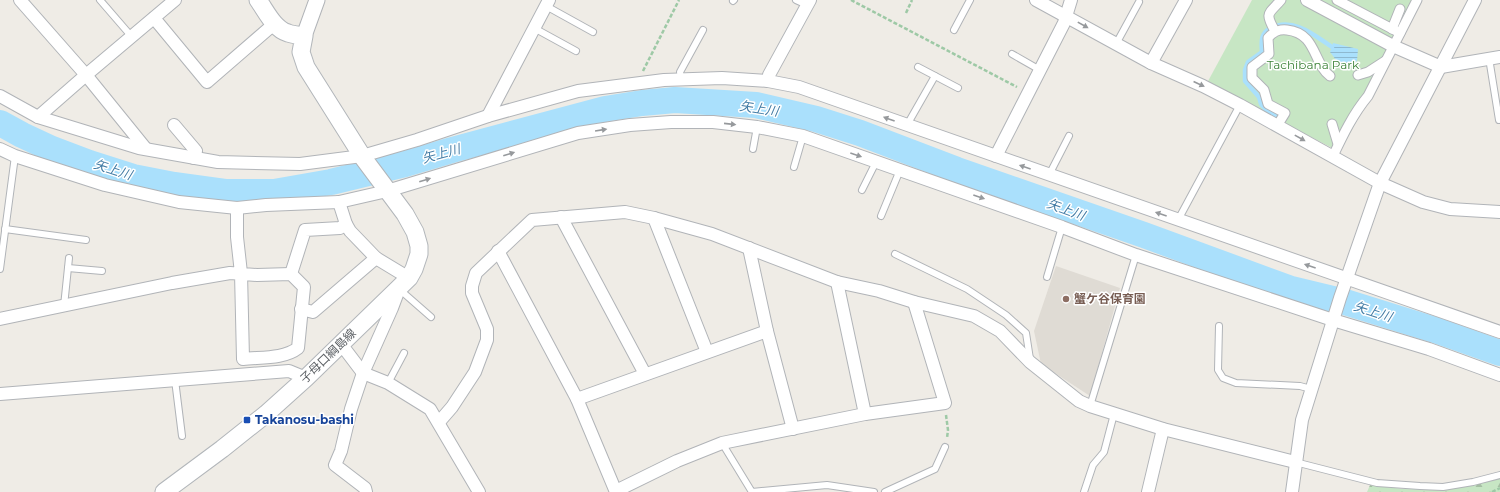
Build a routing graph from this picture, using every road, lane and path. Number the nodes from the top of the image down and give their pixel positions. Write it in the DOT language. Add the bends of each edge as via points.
graph roads {
  1 [pos="20,0"];
  2 [pos="100,0"];
  3 [pos="175,0"];
  4 [pos="258,0"];
  5 [pos="317,0"];
  6 [pos="679,0"];
  7 [pos="851,0"];
  8 [pos="912,0"];
  9 [pos="970,0"];
  10 [pos="1036,0"];
  11 [pos="1071,0"];
  12 [pos="1186,0"];
  13 [pos="1281,0"];
  14 [pos="1308,0"];
  15 [pos="1337,0"];
  16 [pos="1417,0"];
  17 [pos="1475,0"];
  18 [pos="804,2"];
  19 [pos="1139,2"];
  20 [pos="547,3"];
  21 [pos="1400,9"];
  22 [pos="906,13"];
  23 [pos="1066,15"];
  24 [pos="154,18"];
  25 [pos="274,24"];
  26 [pos="1273,27"];
  27 [pos="534,28"];
  28 [pos="703,30"];
  29 [pos="954,30"];
  30 [pos="1396,31"];
  31 [pos="593,32"];
  32 [pos="304,36"];
  33 [pos="132,37"];
  34 [pos="1116,44"];
  35 [pos="1393,46"];
  36 [pos="576,51"];
  37 [pos="1012,54"];
  38 [pos="1494,58"];
  39 [pos="1387,60"];
  40 [pos="1151,63"];
  41 [pos="918,67"];
  42 [pos="1441,67"];
  43 [pos="1040,70"];
  44 [pos="86,75"];
  45 [pos="1358,75"];
  46 [pos="935,76"];
  47 [pos="1330,76"];
  48 [pos="681,79"];
  49 [pos="768,82"];
  50 [pos="638,83"];
  51 [pos="958,88"];
  52 [pos="1028,93"];
  53 [pos="0,96"];
  54 [pos="1240,105"];
  55 [pos="488,116"];
  56 [pos="38,117"];
  57 [pos="1499,120"];
  58 [pos="1332,124"];
  59 [pos="174,125"];
  60 [pos="907,126"];
  61 [pos="1277,126"];
  62 [pos="757,127"];
  63 [pos="803,136"];
  64 [pos="1069,136"];
  65 [pos="1338,144"];
  66 [pos="0,148"];
  67 [pos="146,149"];
  68 [pos="753,150"];
  69 [pos="15,156"];
  70 [pos="996,156"];
  71 [pos="1333,156"];
  72 [pos="363,157"];
  73 [pos="194,158"];
  74 [pos="876,162"];
  75 [pos="794,167"];
  76 [pos="900,170"];
  77 [pos="1049,175"];
  78 [pos="1380,183"];
  79 [pos="386,190"];
  80 [pos="862,190"];
  81 [pos="339,202"];
  82 [pos="237,208"];
  83 [pos="1500,212"];
  84 [pos="881,216"];
  85 [pos="562,217"];
  86 [pos="654,218"];
  87 [pos="1178,220"];
  88 [pos="346,224"];
  89 [pos="1062,226"];
  90 [pos="3,232"];
  91 [pos="86,240"];
  92 [pos="749,248"];
  93 [pos="498,251"];
  94 [pos="895,254"];
  95 [pos="1136,255"];
  96 [pos="69,258"];
  97 [pos="376,258"];
  98 [pos="68,268"];
  99 [pos="0,269"];
  100 [pos="102,271"];
  101 [pos="241,273"];
  102 [pos="291,274"];
  103 [pos="1046,277"];
  104 [pos="1347,279"];
  105 [pos="837,282"];
  106 [pos="404,283"];
  107 [pos="914,302"];
  108 [pos="64,306"];
  109 [pos="301,309"];
  110 [pos="431,317"];
  111 [pos="0,319"];
  112 [pos="1333,320"];
  113 [pos="1219,326"];
  114 [pos="767,331"];
  115 [pos="1498,331"];
  116 [pos="341,344"];
  117 [pos="707,352"];
  118 [pos="404,353"];
  119 [pos="1030,362"];
  120 [pos="363,373"];
  121 [pos="645,374"];
  122 [pos="1500,375"];
  123 [pos="306,378"];
  124 [pos="175,380"];
  125 [pos="388,383"];
  126 [pos="1311,389"];
  127 [pos="0,394"];
  128 [pos="577,399"];
  129 [pos="944,403"];
  130 [pos="1090,406"];
  131 [pos="865,414"];
  132 [pos="1114,414"];
  133 [pos="439,422"];
  134 [pos="1163,428"];
  135 [pos="793,429"];
  136 [pos="182,436"];
  137 [pos="722,443"];
  138 [pos="945,447"];
  139 [pos="1296,462"];
  140 [pos="1500,475"];
  141 [pos="1500,488"];
  142 [pos="164,492"];
  143 [pos="366,492"];
  144 [pos="478,492"];
  145 [pos="616,492"];
  146 [pos="874,492"];
  147 [pos="885,492"];
  148 [pos="1084,492"];
  149 [pos="1148,492"];
  150 [pos="1292,492"];
  151 [pos="1492,492"];
  1 -- 44 [label="street"];
  2 -- 33 [label="lane"];
  3 -- 24 [label="street"];
  4 -- 25 [label="main road"];
  5 -- 32 [label="street"];
  6 -- 50 [label="path"];
  7 -- 52 [label="path"];
  8 -- 22 [label="path"];
  9 -- 29 [label="lane"];
  10 -- 23 [label="street"];
  11 -- 23 [label="street"];
  12 -- 40 [label="street"];
  13 -- 26 [label="street" via="1269,11"];
  14 -- 35 [label="street"];
  15 -- 30 [label="street"];
  16 -- 30 [label="street"];
  17 -- 42 [label="street"];
  18 -- 49 [label="street"];
  19 -- 34 [label="lane"];
  20 -- 27 [label="street"];
  20 -- 31 [label="lane"];
  21 -- 30 [label="street"];
  23 -- 34 [label="street, one-way"];
  23 -- 43 [label="street"];
  24 -- 25 [label="street" via="207,82"];
  24 -- 33 [label="street"];
  25 -- 32 [label="main road" via="288,33"];
  26 -- 47 [label="street" via="1291,30 1305,38"];
  26 -- 61 [label="street" via="1268,38 1269,54 1252,67 1252,78 1264,90 1268,104 1285,113"];
  27 -- 36 [label="lane"];
  27 -- 55 [label="street"];
  28 -- 48 [label="lane" via="680,72"];
  30 -- 35 [label="street"];
  32 -- 72 [label="main road" via="300,52 306,67"];
  33 -- 44 [label="street"];
  34 -- 40 [label="street"];
  35 -- 39 [label="street"];
  35 -- 42 [label="street"];
  37 -- 43 [label="lane"];
  38 -- 42 [label="street"];
  38 -- 57 [label="lane"];
  39 -- 45 [label="street"];
  39 -- 65 [label="street"];
  40 -- 54 [label="street, one-way"];
  41 -- 46 [label="lane"];
  42 -- 78 [label="street"];
  43 -- 52 [label="street"];
  44 -- 56 [label="street"];
  44 -- 67 [label="street"];
  46 -- 51 [label="lane"];
  46 -- 60 [label="lane"];
  48 -- 49 [label="street" via="722,78"];
  48 -- 50 [label="street"];
  60 -- 49 [label="street, one-way" via="799,87"];
  50 -- 55 [label="street" via="578,91"];
  52 -- 70 [label="street"];
  53 -- 56 [label="street"];
  54 -- 61 [label="street"];
  54 -- 87 [label="lane"];
  55 -- 72 [label="street"];
  56 -- 67 [label="street"];
  58 -- 65 [label="street"];
  59 -- 73 [label="street" via="196,150"];
  60 -- 70 [label="street"];
  61 -- 71 [label="street, one-way"];
  62 -- 63 [label="street"];
  62 -- 68 [label="lane"];
  79 -- 62 [label="street, one-way" via="578,133 671,122 713,122"];
  63 -- 74 [label="street, one-way"];
  63 -- 75 [label="lane"];
  64 -- 77 [label="lane"];
  65 -- 71 [label="street"];
  66 -- 69 [label="street"];
  67 -- 73 [label="street"];
  69 -- 82 [label="street" via="105,185 179,202"];
  69 -- 90 [label="lane"];
  77 -- 70 [label="street, one-way"];
  71 -- 78 [label="street"];
  72 -- 73 [label="street" via="300,164 218,162"];
  72 -- 79 [label="main road, 子母口綱島線"];
  74 -- 76 [label="street"];
  74 -- 80 [label="lane"];
  76 -- 84 [label="lane"];
  76 -- 89 [label="street, one-way"];
  87 -- 77 [label="street, one-way"];
  78 -- 83 [label="street" via="1424,202 1450,209"];
  78 -- 104 [label="street"];
  79 -- 81 [label="street"];
  79 -- 106 [label="main road, 子母口綱島線" via="405,214 419,246 417,261"];
  81 -- 82 [label="street"];
  81 -- 88 [label="street"];
  82 -- 101 [label="street"];
  85 -- 86 [label="street" via="625,212"];
  85 -- 93 [label="street" via="532,220"];
  85 -- 121 [label="street"];
  86 -- 92 [label="street" via="712,234"];
  86 -- 117 [label="street"];
  104 -- 87 [label="street, one-way"];
  88 -- 97 [label="street"];
  88 -- 102 [label="street" via="340,228 305,230"];
  89 -- 95 [label="street"];
  89 -- 103 [label="lane"];
  90 -- 91 [label="lane"];
  90 -- 99 [label="lane"];
  92 -- 105 [label="street"];
  92 -- 114 [label="street"];
  93 -- 128 [label="street"];
  93 -- 133 [label="street" via="476,273 472,286 472,293 487,328 487,340 475,372 452,408"];
  94 -- 119 [label="lane" via="967,289 1006,315 1026,333"];
  95 -- 112 [label="street"];
  95 -- 130 [label="lane"];
  96 -- 98 [label="lane"];
  97 -- 106 [label="street"];
  97 -- 109 [label="street" via="313,312"];
  98 -- 100 [label="lane"];
  98 -- 108 [label="lane"];
  101 -- 102 [label="street"];
  101 -- 108 [label="street" via="172,283"];
  101 -- 109 [label="street" via="243,359 283,355 298,348"];
  102 -- 109 [label="street" via="304,287"];
  104 -- 112 [label="street"];
  104 -- 115 [label="street"];
  105 -- 107 [label="street" via="880,291"];
  105 -- 131 [label="street"];
  106 -- 110 [label="lane"];
  106 -- 116 [label="main road, 子母口綱島線"];
  106 -- 120 [label="street"];
  107 -- 119 [label="street" via="974,316 1000,331"];
  107 -- 129 [label="street"];
  108 -- 111 [label="street"];
  112 -- 122 [label="street" via="1429,349"];
  112 -- 126 [label="street"];
  113 -- 126 [label="lane" via="1218,370 1223,378 1236,383 1300,386"];
  114 -- 117 [label="street"];
  114 -- 135 [label="street"];
  116 -- 120 [label="street"];
  116 -- 123 [label="main road, 子母口綱島線"];
  117 -- 121 [label="street"];
  118 -- 125 [label="lane"];
  119 -- 130 [label="street" via="1079,401"];
  120 -- 125 [label="street"];
  120 -- 143 [label="street" via="335,465 365,488"];
  121 -- 128 [label="street"];
  123 -- 124 [label="street" via="289,371"];
  123 -- 142 [label="main road, 子母口綱島線" via="266,414"];
  124 -- 127 [label="street"];
  124 -- 136 [label="lane"];
  125 -- 133 [label="street" via="430,409"];
  126 -- 139 [label="street" via="1302,420"];
  128 -- 145 [label="street"];
  129 -- 131 [label="street"];
  129 -- 138 [label="path" via="948,430"];
  130 -- 132 [label="street"];
  131 -- 135 [label="street"];
  132 -- 134 [label="street"];
  132 -- 148 [label="lane" via="1104,452 1093,466"];
  133 -- 144 [label="street"];
  134 -- 139 [label="street"];
  134 -- 149 [label="street"];
  135 -- 137 [label="street"];
  137 -- 145 [label="street" via="677,461"];
  137 -- 146 [label="lane" via="752,492 827,485"];
  138 -- 147 [label="lane" via="935,469"];
  139 -- 140 [label="lane" via="1377,483 1420,486 1443,487"];
  139 -- 150 [label="street"];
  141 -- 151 [label="path"];
}
